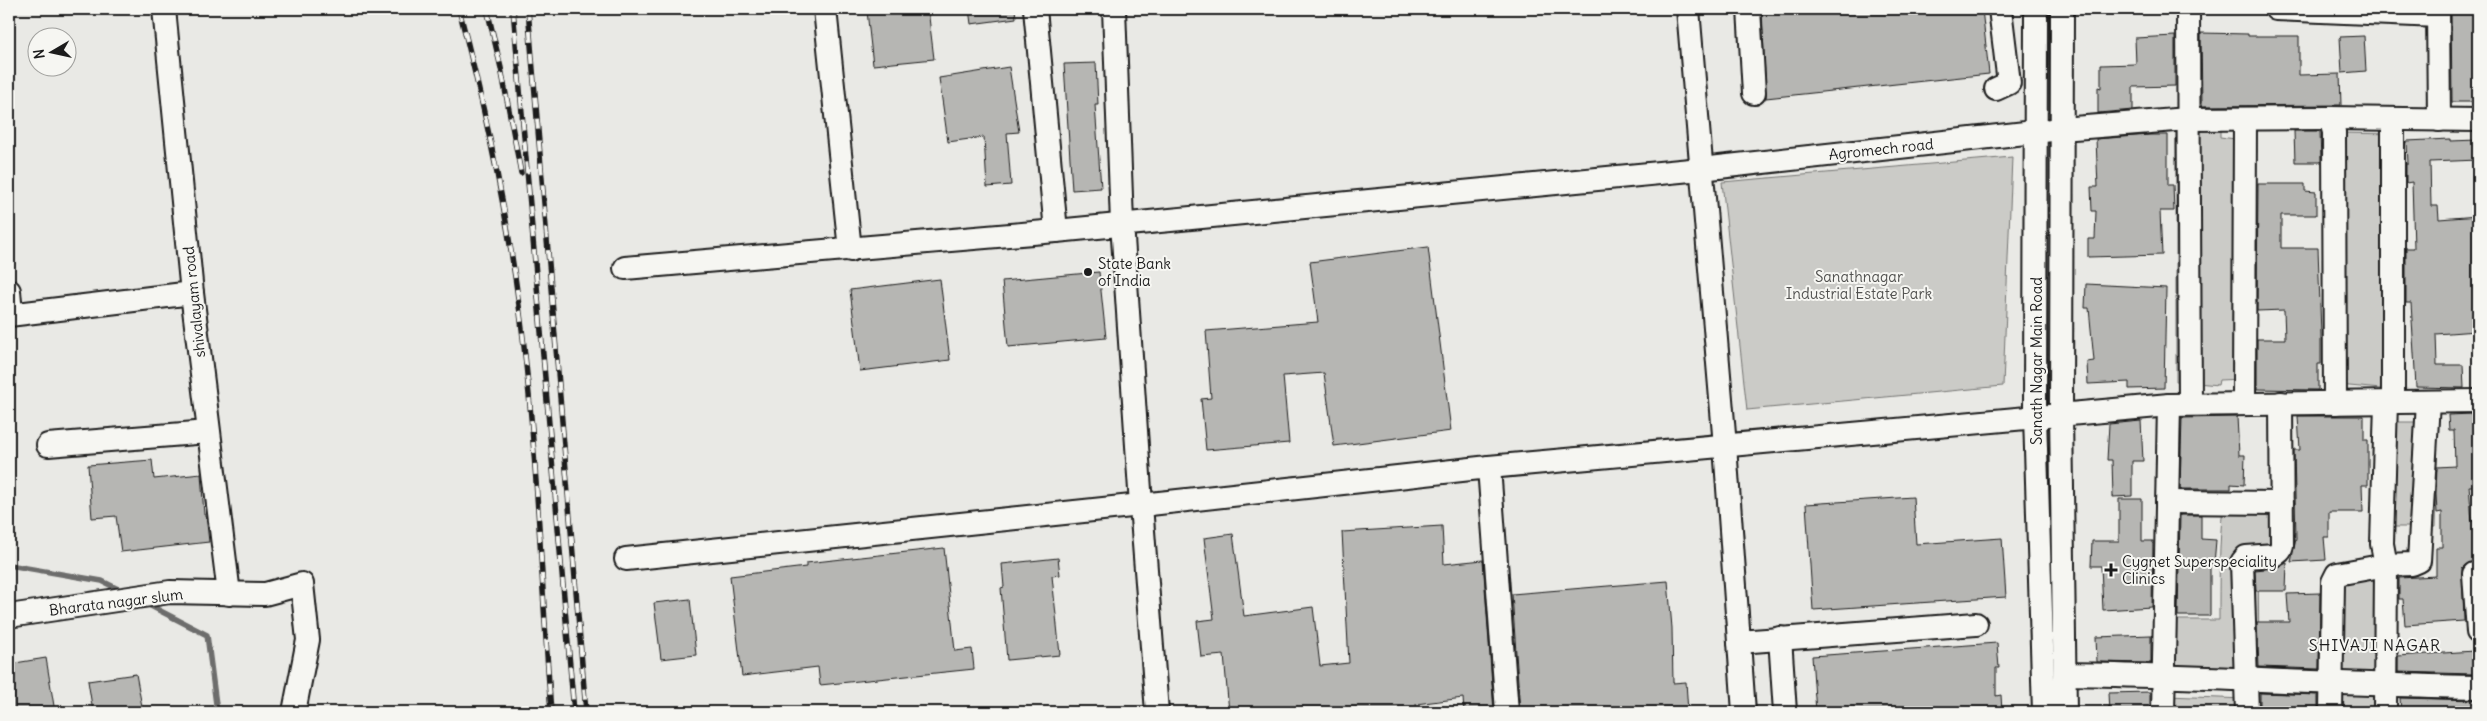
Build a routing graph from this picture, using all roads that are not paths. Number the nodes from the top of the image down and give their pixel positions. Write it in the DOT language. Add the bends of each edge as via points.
graph roads {
  1 [pos="164,9"];
  2 [pos="825,9"];
  3 [pos="1034,9"];
  4 [pos="1114,9"];
  5 [pos="1688,9"];
  6 [pos="1749,9"];
  7 [pos="2000,9"];
  8 [pos="2036,9"];
  9 [pos="2062,9"];
  10 [pos="2188,9"];
  11 [pos="2276,9"];
  12 [pos="2438,12"];
  13 [pos="1996,89"];
  14 [pos="1754,93"];
  15 [pos="2330,118"];
  16 [pos="2188,119"];
  17 [pos="2245,119"];
  18 [pos="2393,119"];
  19 [pos="2439,120"];
  20 [pos="2478,120"];
  21 [pos="2061,129"];
  22 [pos="2034,132"];
  23 [pos="1701,169"];
  24 [pos="1122,223"];
  25 [pos="1056,231"];
  26 [pos="850,250"];
  27 [pos="625,268"];
  28 [pos="9,291"];
  29 [pos="192,293"];
  30 [pos="10,315"];
  31 [pos="2478,401"];
  32 [pos="2390,402"];
  33 [pos="2428,402"];
  34 [pos="2244,403"];
  35 [pos="2281,403"];
  36 [pos="2335,403"];
  37 [pos="2180,404"];
  38 [pos="2061,413"];
  39 [pos="2035,416"];
  40 [pos="208,432"];
  41 [pos="48,445"];
  42 [pos="1725,446"];
  43 [pos="1489,467"];
  44 [pos="2167,502"];
  45 [pos="2282,503"];
  46 [pos="1141,505"];
  47 [pos="626,559"];
  48 [pos="2386,565"];
  49 [pos="2478,574"];
  50 [pos="229,594"];
  51 [pos="9,616"];
  52 [pos="1976,624"];
  53 [pos="2478,632"];
  54 [pos="1780,638"];
  55 [pos="1739,642"];
  56 [pos="2066,674"];
  57 [pos="2163,676"];
  58 [pos="2246,680"];
  59 [pos="2332,684"];
  60 [pos="2386,685"];
  61 [pos="2478,687"];
  62 [pos="294,712"];
  63 [pos="1157,712"];
  64 [pos="1508,712"];
  65 [pos="1744,712"];
  66 [pos="1785,712"];
  67 [pos="2044,712"];
  68 [pos="2065,712"];
  69 [pos="2163,712"];
  70 [pos="2247,712"];
  71 [pos="2331,712"];
  72 [pos="2385,712"];
  1 -- 29 [label="street, shivalayam road"];
  2 -- 26 [label="street"];
  3 -- 25 [label="street"];
  4 -- 24 [label="street"];
  5 -- 23 [label="street"];
  6 -- 14 [label="street"];
  7 -- 13 [label="street" via="2009,83"];
  8 -- 22 [label="street, Sanath Nagar Main Road"];
  9 -- 21 [label="street, Sanath Nagar Main Road"];
  10 -- 16 [label="street"];
  11 -- 12 [label="street"];
  12 -- 19 [label="street"];
  15 -- 17 [label="street, Agromech road"];
  15 -- 18 [label="street, Agromech road"];
  15 -- 36 [label="street" via="2334,132"];
  16 -- 17 [label="street, Agromech road"];
  16 -- 21 [label="street, Agromech road"];
  16 -- 37 [label="street"];
  17 -- 34 [label="street"];
  18 -- 19 [label="street, Agromech road"];
  18 -- 32 [label="street"];
  19 -- 20 [label="street, Agromech road"];
  21 -- 22 [label="street, Agromech road"];
  21 -- 38 [label="street, Sanath Nagar Main Road"];
  22 -- 23 [label="street, Agromech road"];
  22 -- 39 [label="street, Sanath Nagar Main Road"];
  23 -- 24 [label="street, Agromech road"];
  23 -- 42 [label="street"];
  24 -- 25 [label="street, Agromech road"];
  24 -- 46 [label="street"];
  25 -- 26 [label="street, Agromech road"];
  26 -- 27 [label="street, Agromech road"];
  28 -- 30 [label="street"];
  29 -- 30 [label="street"];
  29 -- 40 [label="street, shivalayam road"];
  31 -- 33 [label="street"];
  32 -- 33 [label="street"];
  32 -- 36 [label="street"];
  32 -- 48 [label="street" via="2382,544"];
  33 -- 48 [label="street" via="2419,561"];
  34 -- 35 [label="street"];
  34 -- 37 [label="street"];
  35 -- 36 [label="street"];
  35 -- 45 [label="street"];
  37 -- 38 [label="street"];
  37 -- 44 [label="street"];
  38 -- 39 [label="street"];
  38 -- 56 [label="street, Sanath Nagar Main Road"];
  39 -- 42 [label="street"];
  39 -- 67 [label="street, Sanath Nagar Main Road"];
  40 -- 41 [label="street"];
  40 -- 50 [label="street, shivalayam road"];
  42 -- 43 [label="street"];
  42 -- 55 [label="street"];
  43 -- 46 [label="street"];
  43 -- 64 [label="street"];
  44 -- 45 [label="street"];
  44 -- 57 [label="street"];
  45 -- 58 [label="street" via="2280,552 2246,557 2242,562"];
  46 -- 47 [label="street"];
  46 -- 63 [label="street"];
  48 -- 59 [label="street" via="2337,574 2333,582"];
  48 -- 60 [label="street"];
  49 -- 53 [label="street" via="2474,574"];
  50 -- 51 [label="street, Bharata nagar slum" via="170,592"];
  50 -- 62 [label="street, Bharata nagar slum" via="265,594 302,584 308,640"];
  52 -- 54 [label="street"];
  54 -- 55 [label="street"];
  54 -- 66 [label="street"];
  55 -- 65 [label="street"];
  56 -- 57 [label="street"];
  56 -- 68 [label="street, Sanath Nagar Main Road"];
  57 -- 58 [label="street"];
  57 -- 69 [label="street"];
  58 -- 59 [label="street"];
  58 -- 70 [label="street"];
  59 -- 60 [label="street"];
  59 -- 71 [label="street"];
  60 -- 61 [label="street"];
  60 -- 72 [label="street"];
}
